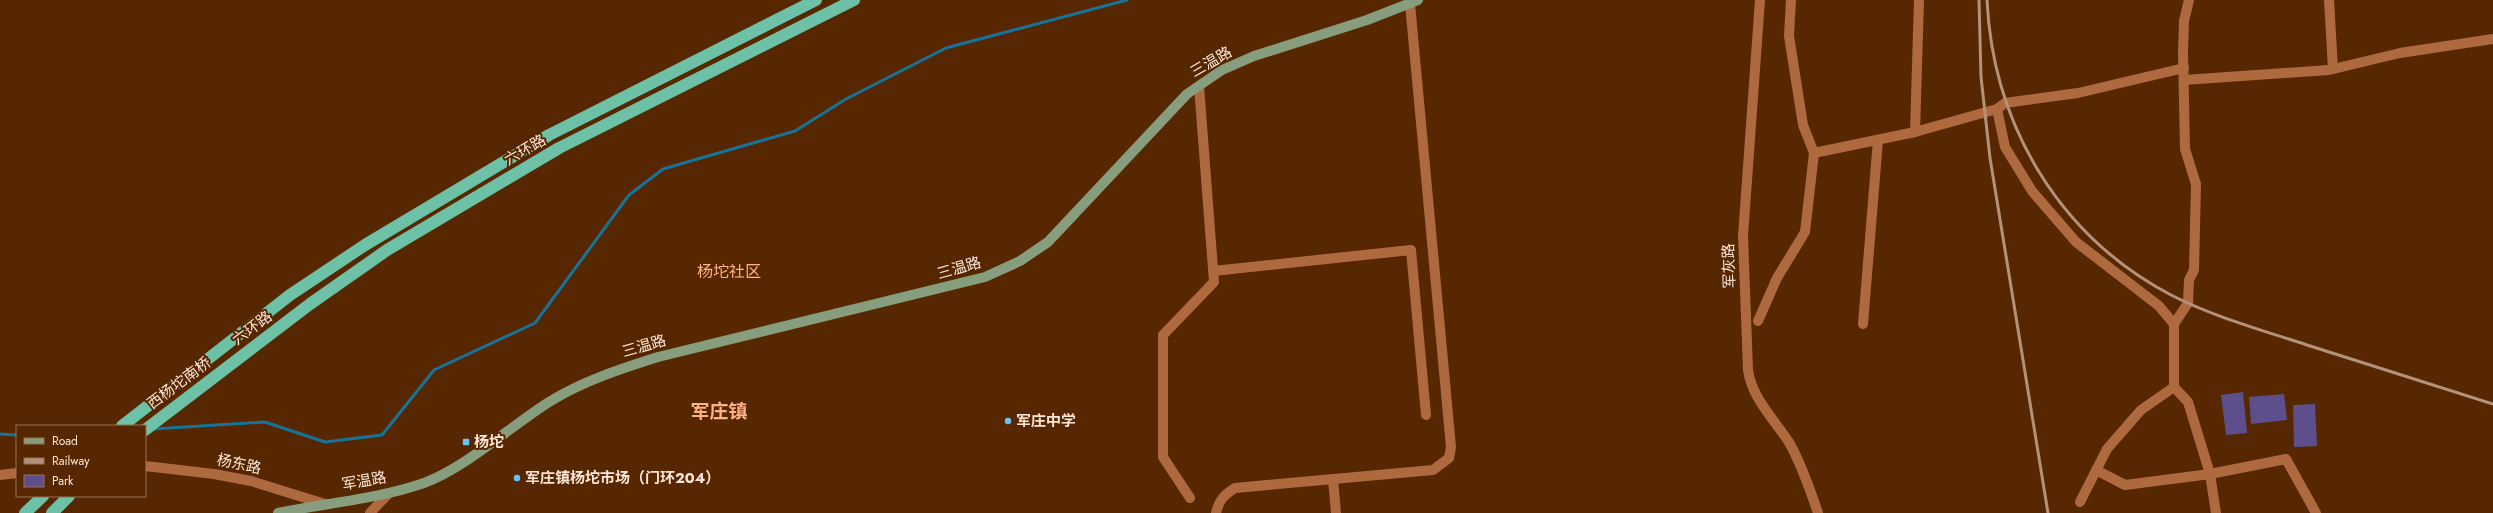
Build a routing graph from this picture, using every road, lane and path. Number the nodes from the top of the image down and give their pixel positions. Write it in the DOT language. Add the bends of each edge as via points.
graph roads {
  1 [pos="816,0"];
  2 [pos="854,0"];
  3 [pos="1760,0"];
  4 [pos="1791,0"];
  5 [pos="1919,0"];
  6 [pos="2189,0"];
  7 [pos="2329,0"];
  8 [pos="1414,2"];
  9 [pos="2493,39"];
  10 [pos="2184,68"];
  11 [pos="2334,70"];
  12 [pos="2184,80"];
  13 [pos="1199,86"];
  14 [pos="1997,109"];
  15 [pos="1915,132"];
  16 [pos="1878,140"];
  17 [pos="1814,153"];
  18 [pos="1213,271"];
  19 [pos="1758,321"];
  20 [pos="1863,324"];
  21 [pos="2174,324"];
  22 [pos="202,362"];
  23 [pos="233,362"];
  24 [pos="2174,387"];
  25 [pos="1426,415"];
  26 [pos="123,425"];
  27 [pos="146,429"];
  28 [pos="146,466"];
  29 [pos="452,469"];
  30 [pos="2096,470"];
  31 [pos="16,473"];
  32 [pos="2210,474"];
  33 [pos="0,475"];
  34 [pos="1333,479"];
  35 [pos="389,493"];
  36 [pos="42,497"];
  37 [pos="68,497"];
  38 [pos="1190,498"];
  39 [pos="2080,502"];
  40 [pos="325,504"];
  41 [pos="25,513"];
  42 [pos="52,513"];
  43 [pos="278,513"];
  44 [pos="370,513"];
  45 [pos="1216,513"];
  46 [pos="1336,513"];
  47 [pos="1818,513"];
  48 [pos="2216,513"];
  49 [pos="2316,513"];
  1 -- 22 [label="highway, 六环路" via="549,134 365,245 290,295"];
  2 -- 23 [label="highway, 六环路" via="553,152 387,250"];
  3 -- 47 [label="street, 军灰路" via="1743,236 1748,370 1750,386 1802,468"];
  4 -- 17 [label="street" via="1789,36 1803,125"];
  5 -- 15 [label="street"];
  6 -- 10 [label="street" via="2184,21"];
  7 -- 11 [label="street"];
  8 -- 13 [label="main road, 三温路" via="1367,20 1254,56 1222,70"];
  8 -- 34 [label="street" via="1451,447 1449,458 1433,470"];
  9 -- 11 [label="street" via="2400,53"];
  10 -- 12 [label="street"];
  10 -- 14 [label="street" via="2078,93 2005,103"];
  11 -- 12 [label="street"];
  12 -- 21 [label="street" via="2185,148 2196,184 2194,270 2190,280 2188,303"];
  13 -- 18 [label="street"];
  13 -- 29 [label="main road, 三温路" via="1166,115 1048,242 1020,261 985,277 611,371 550,402"];
  14 -- 15 [label="street"];
  14 -- 21 [label="street" via="2005,147 2032,191 2076,242 2159,306"];
  15 -- 16 [label="street"];
  16 -- 17 [label="street"];
  16 -- 20 [label="street"];
  17 -- 19 [label="street" via="1805,232 1777,278"];
  18 -- 25 [label="street" via="1411,250"];
  18 -- 38 [label="street" via="1214,282 1164,335 1163,457"];
  21 -- 24 [label="street"];
  22 -- 26 [label="highway, 西杨坨南桥"];
  23 -- 27 [label="highway, 西杨坨南桥"];
  24 -- 30 [label="street" via="2141,410 2107,450"];
  24 -- 32 [label="street" via="2188,402"];
  28 -- 40 [label="street, 杨东路" via="251,481"];
  29 -- 35 [label="main road, 军温路" via="424,483"];
  30 -- 32 [label="street" via="2125,484"];
  30 -- 39 [label="street"];
  31 -- 33 [label="street"];
  32 -- 48 [label="street"];
  32 -- 49 [label="street" via="2286,459"];
  34 -- 45 [label="street" via="1235,488 1224,495 1218,503"];
  34 -- 46 [label="street"];
  35 -- 40 [label="main road, 军温路"];
  35 -- 44 [label="street"];
  36 -- 41 [label="highway"];
  37 -- 42 [label="highway"];
  40 -- 43 [label="main road, 军温路"];
}
